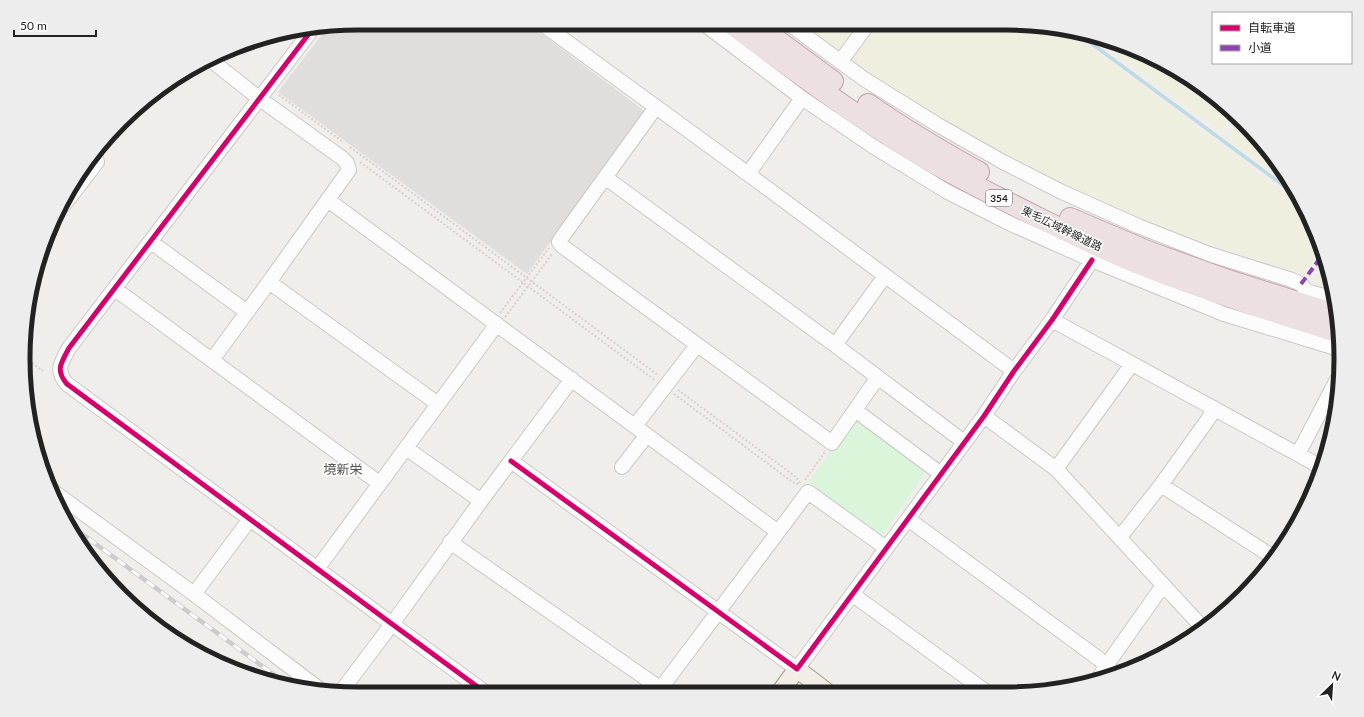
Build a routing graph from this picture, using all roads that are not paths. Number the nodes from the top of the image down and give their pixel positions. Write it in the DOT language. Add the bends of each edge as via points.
graph roads {
  1 [pos="551,30"];
  2 [pos="712,30"];
  3 [pos="740,30"];
  4 [pos="764,30"];
  5 [pos="796,30"];
  6 [pos="864,30"];
  7 [pos="309,34"];
  8 [pos="840,62"];
  9 [pos="214,64"];
  10 [pos="802,98"];
  11 [pos="260,99"];
  12 [pos="656,107"];
  13 [pos="97,161"];
  14 [pos="748,174"];
  15 [pos="606,178"];
  16 [pos="80,184"];
  17 [pos="962,199"];
  18 [pos="1001,199"];
  19 [pos="328,200"];
  20 [pos="151,242"];
  21 [pos="1092,260"];
  22 [pos="885,276"];
  23 [pos="269,282"];
  24 [pos="115,289"];
  25 [pos="1328,297"];
  26 [pos="247,312"];
  27 [pos="1331,313"];
  28 [pos="1052,320"];
  29 [pos="497,324"];
  30 [pos="1332,331"];
  31 [pos="697,345"];
  32 [pos="835,345"];
  33 [pos="1333,347"];
  34 [pos="212,360"];
  35 [pos="1132,364"];
  36 [pos="1014,371"];
  37 [pos="878,377"];
  38 [pos="572,379"];
  39 [pos="1332,389"];
  40 [pos="438,404"];
  41 [pos="1214,408"];
  42 [pos="855,410"];
  43 [pos="984,416"];
  44 [pos="636,426"];
  45 [pos="647,435"];
  46 [pos="964,442"];
  47 [pos="406,448"];
  48 [pos="1298,454"];
  49 [pos="511,461"];
  50 [pos="1317,464"];
  51 [pos="622,467"];
  52 [pos="1056,469"];
  53 [pos="941,474"];
  54 [pos="379,483"];
  55 [pos="1161,484"];
  56 [pos="60,495"];
  57 [pos="481,501"];
  58 [pos="908,518"];
  59 [pos="250,519"];
  60 [pos="778,532"];
  61 [pos="1120,537"];
  62 [pos="450,542"];
  63 [pos="886,548"];
  64 [pos="1269,554"];
  65 [pos="318,569"];
  66 [pos="1164,586"];
  67 [pos="194,594"];
  68 [pos="852,594"];
  69 [pos="718,612"];
  70 [pos="392,624"];
  71 [pos="1199,624"];
  72 [pos="797,669"];
  73 [pos="1108,671"];
  74 [pos="1107,672"];
  75 [pos="312,683"];
  76 [pos="345,686"];
  77 [pos="478,687"];
  78 [pos="654,687"];
  79 [pos="663,687"];
  80 [pos="784,687"];
  81 [pos="820,687"];
  82 [pos="980,687"];
  1 -- 12 [label="street"];
  2 -- 10 [label="street"];
  3 -- 18 [label="highway, 東毛広域幹線道路 / 354" via="888,135"];
  4 -- 27 [label="highway, 東毛広域幹線道路 / 354" via="840,86 895,122 1007,187 1150,252"];
  5 -- 8 [label="street"];
  6 -- 8 [label="street"];
  7 -- 11 [label="street"];
  8 -- 25 [label="street" via="938,125 1062,192 1138,226 1209,254 1292,280 1301,284 1306,291"];
  9 -- 11 [label="street"];
  10 -- 14 [label="street"];
  10 -- 17 [label="street" via="874,147"];
  11 -- 19 [label="street" via="347,163 349,170"];
  11 -- 20 [label="street"];
  12 -- 14 [label="street"];
  12 -- 15 [label="street"];
  13 -- 16 [label="street"];
  14 -- 22 [label="street"];
  15 -- 31 [label="street" via="559,242"];
  15 -- 32 [label="street"];
  17 -- 18 [label="street" via="976,197 985,202"];
  17 -- 21 [label="street"];
  18 -- 30 [label="highway, 東毛広域幹線道路 / 354" via="1145,267"];
  19 -- 23 [label="street"];
  19 -- 29 [label="street"];
  20 -- 24 [label="street"];
  20 -- 26 [label="street"];
  21 -- 28 [label="street"];
  21 -- 33 [label="street" via="1224,314"];
  22 -- 32 [label="street"];
  22 -- 36 [label="street"];
  23 -- 26 [label="street"];
  23 -- 40 [label="street"];
  24 -- 34 [label="street"];
  24 -- 59 [label="street" via="69,348 60,370 62,378"];
  26 -- 34 [label="street"];
  28 -- 35 [label="street"];
  28 -- 36 [label="street"];
  29 -- 38 [label="street"];
  29 -- 40 [label="street"];
  31 -- 42 [label="street" via="832,443"];
  31 -- 44 [label="street"];
  32 -- 37 [label="street"];
  34 -- 54 [label="street"];
  35 -- 41 [label="street"];
  35 -- 52 [label="street"];
  36 -- 43 [label="street"];
  37 -- 42 [label="street"];
  37 -- 46 [label="street"];
  38 -- 44 [label="street"];
  38 -- 49 [label="street"];
  39 -- 48 [label="street"];
  40 -- 47 [label="street"];
  41 -- 48 [label="street"];
  41 -- 55 [label="street"];
  42 -- 53 [label="street"];
  43 -- 46 [label="street"];
  43 -- 52 [label="street"];
  44 -- 45 [label="street"];
  45 -- 51 [label="street"];
  45 -- 60 [label="street"];
  46 -- 53 [label="street"];
  47 -- 54 [label="street"];
  47 -- 57 [label="street"];
  48 -- 50 [label="street"];
  49 -- 57 [label="street"];
  49 -- 69 [label="street"];
  52 -- 61 [label="street"];
  53 -- 58 [label="street"];
  54 -- 65 [label="street"];
  55 -- 61 [label="street"];
  55 -- 64 [label="street"];
  56 -- 67 [label="street"];
  57 -- 62 [label="street"];
  58 -- 63 [label="street"];
  58 -- 74 [label="street" via="1099,658"];
  59 -- 65 [label="street"];
  59 -- 67 [label="street"];
  60 -- 63 [label="street" via="805,496 805,489"];
  60 -- 69 [label="street"];
  61 -- 66 [label="street"];
  62 -- 70 [label="street"];
  62 -- 78 [label="street"];
  63 -- 68 [label="street"];
  65 -- 70 [label="street"];
  66 -- 71 [label="street"];
  66 -- 73 [label="street"];
  67 -- 75 [label="street"];
  68 -- 72 [label="street"];
  68 -- 82 [label="street"];
  69 -- 72 [label="street"];
  69 -- 79 [label="street"];
  70 -- 76 [label="street"];
  70 -- 77 [label="street"];
  72 -- 80 [label="main road"];
  72 -- 81 [label="main road"];
}
